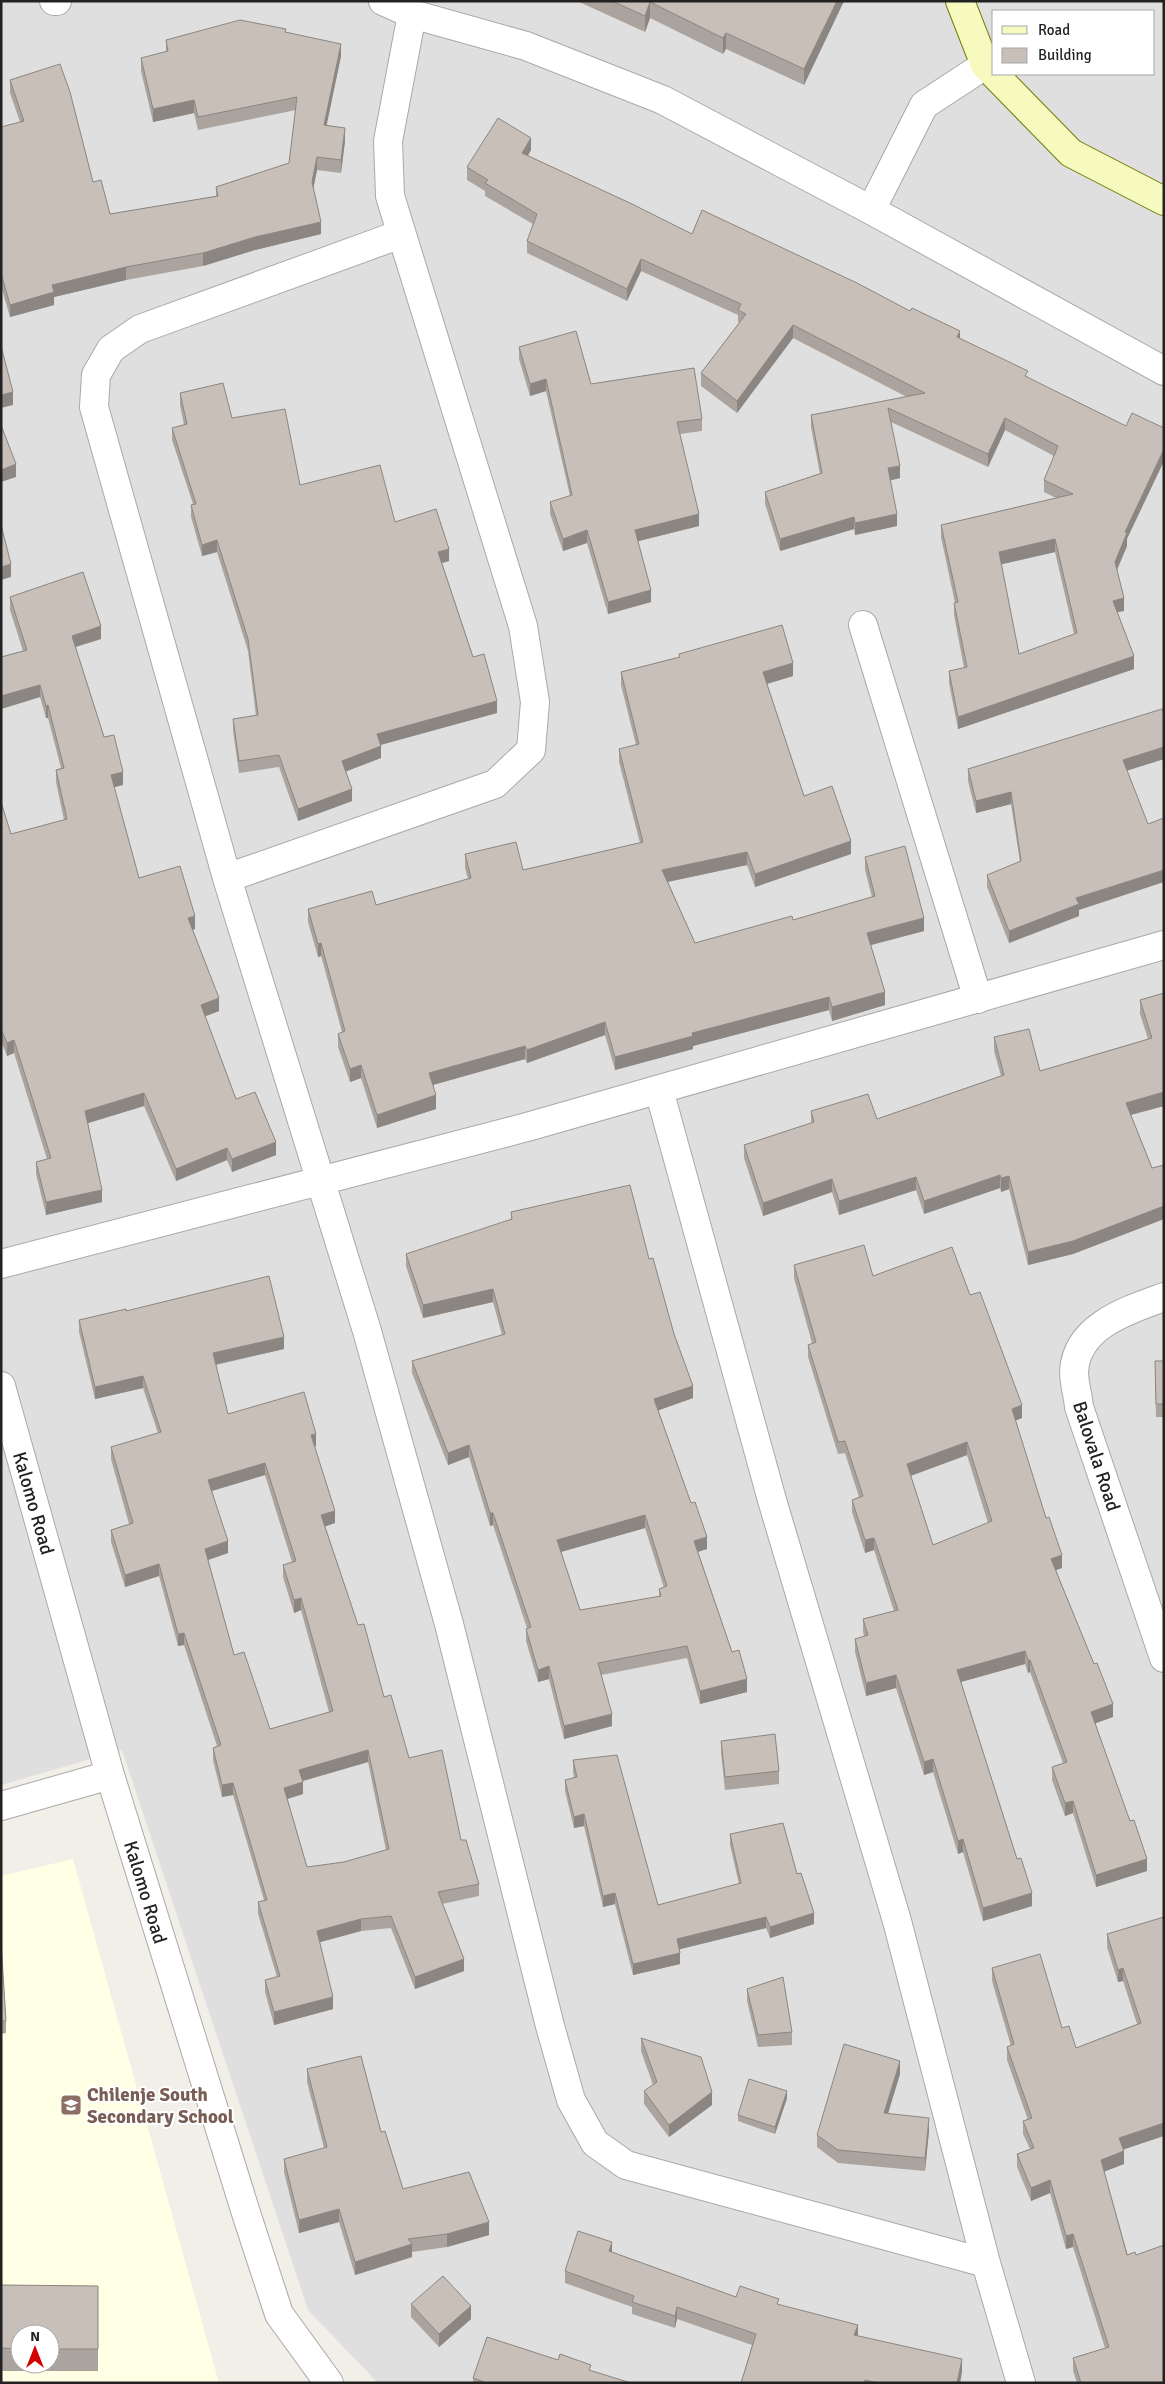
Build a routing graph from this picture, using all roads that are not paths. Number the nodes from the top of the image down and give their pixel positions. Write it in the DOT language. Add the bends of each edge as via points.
graph roads {
  1 [pos="383,1"];
  2 [pos="960,1"];
  3 [pos="412,14"];
  4 [pos="985,65"];
  5 [pos="992,72"];
  6 [pos="995,75"];
  7 [pos="1164,201"];
  8 [pos="871,210"];
  9 [pos="401,234"];
  10 [pos="1164,371"];
  11 [pos="863,625"];
  12 [pos="227,878"];
  13 [pos="1164,945"];
  14 [pos="978,999"];
  15 [pos="659,1090"];
  16 [pos="321,1182"];
  17 [pos="1,1264"];
  18 [pos="1164,1296"];
  19 [pos="1,1386"];
  20 [pos="1164,1658"];
  21 [pos="110,1774"];
  22 [pos="1,1806"];
  23 [pos="986,2263"];
  24 [pos="329,2383"];
  25 [pos="1021,2383"];
  1 -- 3 [label="street"];
  2 -- 4 [label="street"];
  3 -- 8 [label="street" via="526,46 664,100"];
  3 -- 9 [label="street" via="388,141 390,196"];
  4 -- 5 [label="street"];
  4 -- 8 [label="street" via="924,105"];
  6 -- 7 [label="street" via="1071,153"];
  8 -- 10 [label="street"];
  9 -- 12 [label="street" via="140,329 111,349 96,375 94,407"];
  9 -- 12 [label="street" via="523,626 535,702 531,750 495,784"];
  11 -- 14 [label="street"];
  12 -- 16 [label="street"];
  13 -- 14 [label="street"];
  14 -- 15 [label="street"];
  15 -- 16 [label="street"];
  15 -- 23 [label="street" via="775,1510 897,1921"];
  16 -- 17 [label="street"];
  16 -- 23 [label="street" via="367,1331 449,1624 571,2100 596,2142 626,2166"];
  18 -- 20 [label="street, Balovala Road" via="1118,1314 1084,1341 1074,1371 1079,1406"];
  19 -- 21 [label="street, Kalomo Road"];
  21 -- 22 [label="street"];
  21 -- 24 [label="street, Kalomo Road" via="279,2314"];
  23 -- 25 [label="street"];
}
